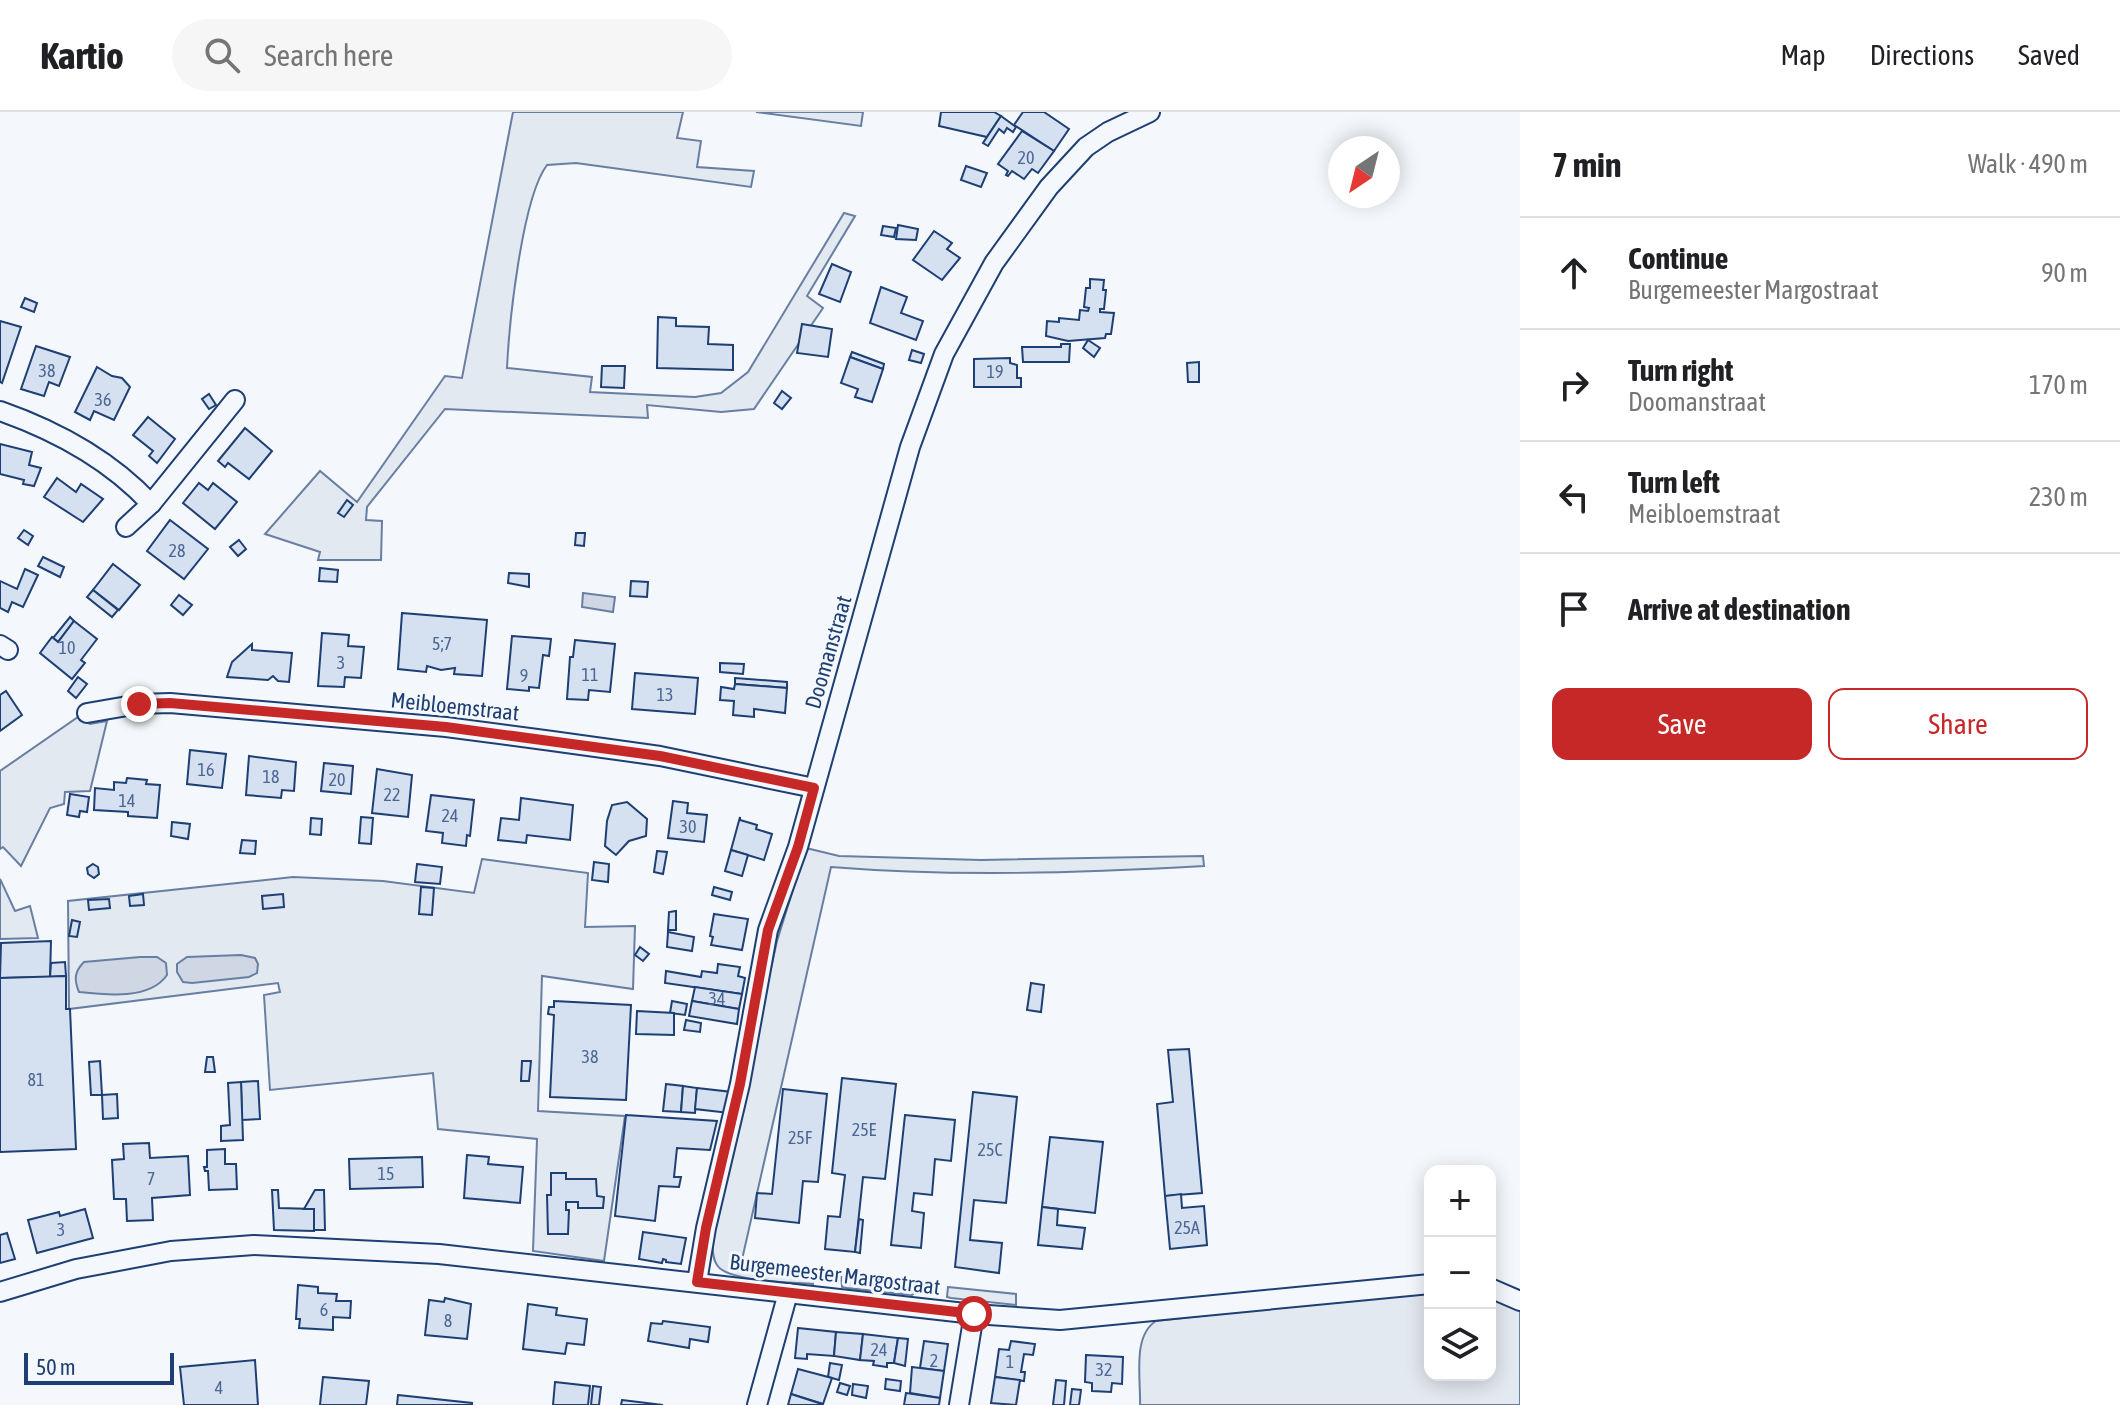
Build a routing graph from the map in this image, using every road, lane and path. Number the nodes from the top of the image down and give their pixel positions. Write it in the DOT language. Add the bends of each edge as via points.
graph roads {
  1 [pos="1150,112"];
  2 [pos="235,400"];
  3 [pos="0,411"];
  4 [pos="151,504"];
  5 [pos="126,527"];
  6 [pos="87,713"];
  7 [pos="814,788"];
  8 [pos="697,1282"];
  9 [pos="1424,1285"];
  10 [pos="1496,1291"];
  11 [pos="0,1292"];
  12 [pos="788,1293"];
  13 [pos="1520,1301"];
  14 [pos="974,1314"];
  15 [pos="757,1405"];
  16 [pos="959,1405"];
  1 -- 7 [label="street, Doomanstraat" via="1086,147 1049,187 994,263 944,354 910,447"];
  2 -- 4 [label="street"];
  3 -- 4 [label="street" via="80,447"];
  4 -- 5 [label="street"];
  6 -- 7 [label="street, Meibloemstraat" via="170,703 446,727 660,756"];
  7 -- 8 [label="street, Doomanstraat" via="768,930"];
  8 -- 11 [label="street, Burgemeester Margostraat" via="439,1254 254,1245 171,1251 76,1269"];
  8 -- 12 [label="street, Burgemeester Margostraat"];
  9 -- 14 [label="street, Burgemeester Margostraat" via="1060,1320"];
  10 -- 13 [label="street"];
  12 -- 14 [label="street, Burgemeester Margostraat"];
  12 -- 15 [label="street"];
  14 -- 16 [label="street"];
}
